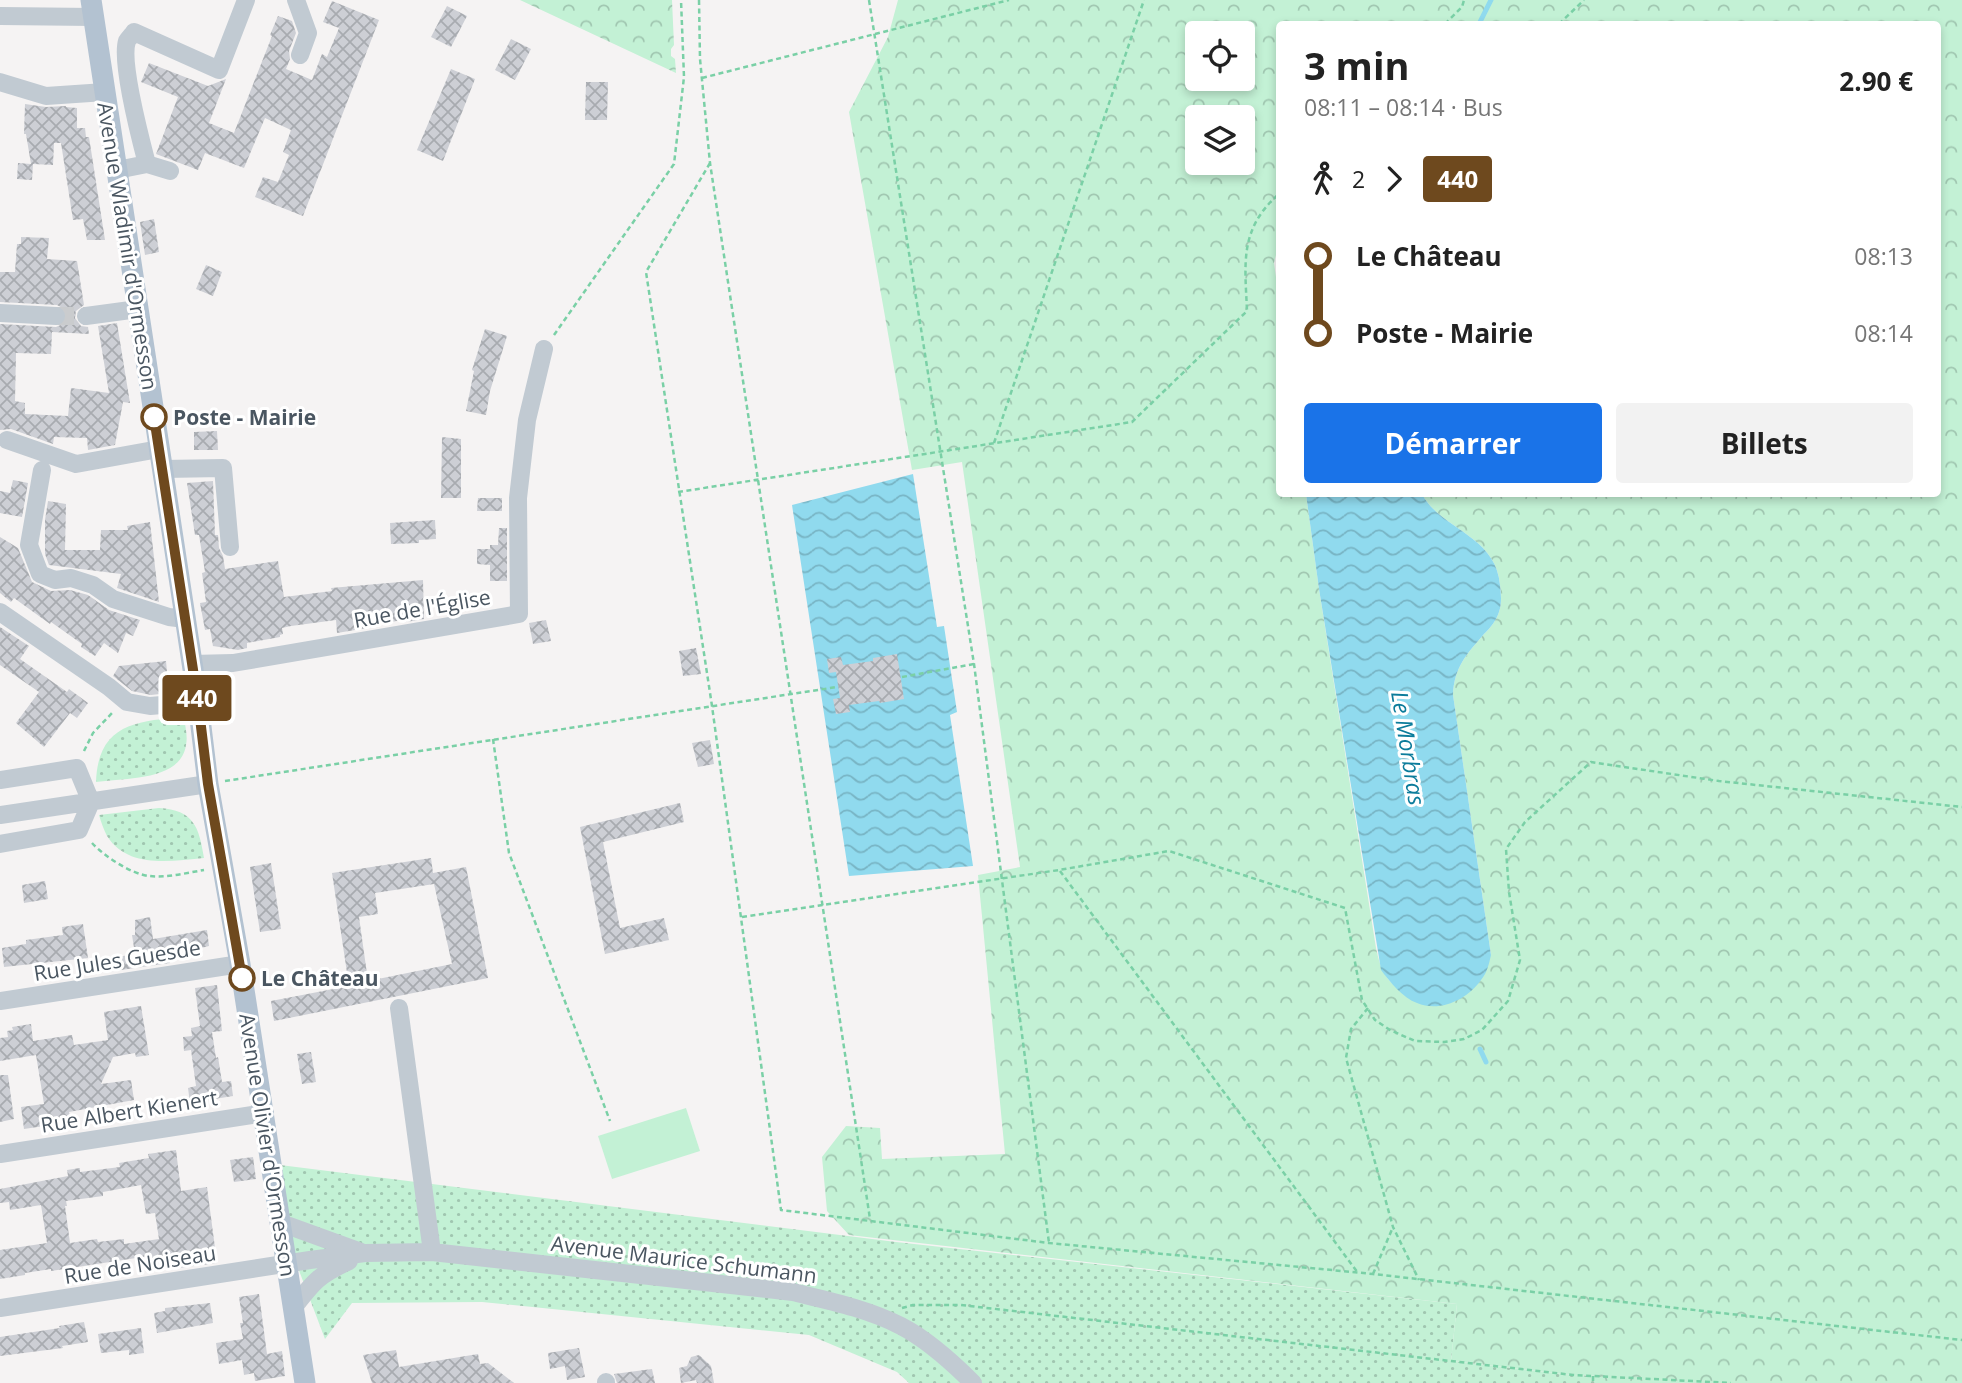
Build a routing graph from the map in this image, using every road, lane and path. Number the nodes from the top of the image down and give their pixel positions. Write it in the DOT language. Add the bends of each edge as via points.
graph roads {
  1 [pos="246,0"];
  2 [pos="296,0"];
  3 [pos="681,0"];
  4 [pos="699,0"];
  5 [pos="869,0"];
  6 [pos="1009,0"];
  7 [pos="1144,0"];
  8 [pos="1464,0"];
  9 [pos="1584,0"];
  10 [pos="92,9"];
  11 [pos="0,16"];
  12 [pos="1448,21"];
  13 [pos="1562,21"];
  14 [pos="875,34"];
  15 [pos="300,55"];
  16 [pos="702,78"];
  17 [pos="0,82"];
  18 [pos="105,92"];
  19 [pos="710,163"];
  20 [pos="147,164"];
  21 [pos="117,170"];
  22 [pos="170,171"];
  23 [pos="1276,197"];
  24 [pos="138,309"];
  25 [pos="0,313"];
  26 [pos="57,316"];
  27 [pos="86,316"];
  28 [pos="544,349"];
  29 [pos="7,440"];
  30 [pos="994,443"];
  31 [pos="940,452"];
  32 [pos="161,459"];
  33 [pos="42,470"];
  34 [pos="758,480"];
  35 [pos="678,492"];
  36 [pos="230,547"];
  37 [pos="0,612"];
  38 [pos="185,619"];
  39 [pos="192,664"];
  40 [pos="974,664"];
  41 [pos="902,677"];
  42 [pos="837,687"];
  43 [pos="790,694"];
  44 [pos="127,702"];
  45 [pos="198,702"];
  46 [pos="712,706"];
  47 [pos="493,739"];
  48 [pos="77,768"];
  49 [pos="0,780"];
  50 [pos="208,784"];
  51 [pos="91,802"];
  52 [pos="1962,807"];
  53 [pos="0,815"];
  54 [pos="79,830"];
  55 [pos="0,844"];
  56 [pos="223,867"];
  57 [pos="1059,870"];
  58 [pos="1002,878"];
  59 [pos="822,905"];
  60 [pos="741,917"];
  61 [pos="240,964"];
  62 [pos="0,1001"];
  63 [pos="399,1008"];
  64 [pos="1368,1009"];
  65 [pos="265,1113"];
  66 [pos="610,1121"];
  67 [pos="0,1154"];
  68 [pos="870,1219"];
  69 [pos="281,1223"];
  70 [pos="1393,1227"];
  71 [pos="1049,1242"];
  72 [pos="432,1252"];
  73 [pos="365,1253"];
  74 [pos="288,1264"];
  75 [pos="1358,1273"];
  76 [pos="1373,1274"];
  77 [pos="1419,1280"];
  78 [pos="294,1307"];
  79 [pos="0,1308"];
  80 [pos="877,1316"];
  81 [pos="1962,1340"];
  82 [pos="1593,1376"];
  83 [pos="305,1383"];
  84 [pos="973,1383"];
  85 [pos="1593,1383"];
  86 [pos="1731,1383"];
  1 -- 20 [label="street" via="219,69 134,32 127,40 134,110"];
  2 -- 15 [label="street" via="309,33"];
  3 -- 28 [label="path" via="684,77 674,164"];
  4 -- 16 [label="path"];
  5 -- 14 [label="path"];
  6 -- 14 [label="path"];
  7 -- 30 [label="path"];
  8 -- 12 [label="path"];
  9 -- 13 [label="path"];
  10 -- 11 [label="street"];
  10 -- 18 [label="main road, Avenue Wladimir d'Ormesson"];
  14 -- 16 [label="path"];
  14 -- 31 [label="path"];
  16 -- 19 [label="path"];
  17 -- 18 [label="street" via="46,96"];
  18 -- 21 [label="main road, Avenue Wladimir d'Ormesson"];
  19 -- 34 [label="path"];
  19 -- 35 [label="path" via="646,272"];
  20 -- 21 [label="street"];
  20 -- 22 [label="street"];
  21 -- 24 [label="main road, Avenue Wladimir d'Ormesson"];
  23 -- 30 [label="path" via="1254,223 1247,245 1247,311 1132,422"];
  24 -- 27 [label="street"];
  24 -- 32 [label="main road, Avenue Wladimir d'Ormesson"];
  25 -- 26 [label="street"];
  28 -- 39 [label="street, Rue de l'Église" via="527,420 518,498 519,614 233,663"];
  29 -- 32 [label="street" via="76,464"];
  30 -- 31 [label="path"];
  31 -- 34 [label="path"];
  31 -- 40 [label="path"];
  32 -- 36 [label="street" via="223,468"];
  32 -- 38 [label="main road, Avenue Wladimir d'Ormesson"];
  33 -- 38 [label="street" via="29,545 40,574 55,580 71,578 93,585 113,599"];
  34 -- 35 [label="path"];
  34 -- 43 [label="path"];
  35 -- 46 [label="path"];
  37 -- 44 [label="street"];
  38 -- 39 [label="main road, Avenue Wladimir d'Ormesson"];
  39 -- 45 [label="main road, Avenue Wladimir d'Ormesson"];
  40 -- 41 [label="path"];
  40 -- 58 [label="path"];
  42 -- 43 [label="path"];
  43 -- 46 [label="path"];
  43 -- 59 [label="path"];
  44 -- 45 [label="street" via="150,706"];
  44 -- 48 [label="path" via="93,733"];
  45 -- 50 [label="main road, Avenue Wladimir d'Ormesson"];
  46 -- 47 [label="path"];
  46 -- 60 [label="path"];
  47 -- 50 [label="path"];
  47 -- 66 [label="path" via="509,853"];
  48 -- 49 [label="street"];
  48 -- 51 [label="street"];
  50 -- 51 [label="street"];
  50 -- 56 [label="main road, Avenue Olivier d'Ormesson"];
  51 -- 53 [label="street"];
  51 -- 54 [label="street"];
  52 -- 64 [label="path" via="1591,762 1525,822 1506,849 1520,960 1508,1001 1482,1030 1464,1039 1415,1041 1375,1020"];
  54 -- 55 [label="street"];
  54 -- 56 [label="path" via="123,866 147,876"];
  56 -- 61 [label="main road, Avenue Olivier d'Ormesson"];
  57 -- 58 [label="path"];
  57 -- 64 [label="path" via="1169,851 1345,908 1362,1000"];
  57 -- 75 [label="path"];
  58 -- 59 [label="path"];
  58 -- 71 [label="path"];
  59 -- 60 [label="path"];
  59 -- 68 [label="path"];
  60 -- 68 [label="path" via="782,1210"];
  61 -- 62 [label="street, Rue Jules Guesde"];
  61 -- 65 [label="main road, Avenue Olivier d'Ormesson"];
  63 -- 72 [label="street"];
  64 -- 70 [label="path" via="1351,1029 1346,1058"];
  65 -- 67 [label="street, Rue Albert Kienert"];
  65 -- 69 [label="main road, Avenue Olivier d'Ormesson"];
  68 -- 71 [label="path"];
  69 -- 73 [label="street, Avenue Maurice Schumann"];
  69 -- 74 [label="main road, Avenue Olivier d'Ormesson"];
  70 -- 76 [label="path"];
  70 -- 77 [label="path"];
  71 -- 75 [label="path"];
  72 -- 73 [label="street, Avenue Maurice Schumann"];
  72 -- 80 [label="street, Avenue Maurice Schumann" via="793,1292"];
  73 -- 74 [label="street, Avenue Maurice Schumann"];
  73 -- 78 [label="street, Avenue Maurice Schumann" via="324,1272"];
  74 -- 78 [label="main road, Avenue Olivier d'Ormesson"];
  74 -- 79 [label="street, Rue de Noiseau"];
  75 -- 76 [label="path"];
  76 -- 77 [label="path"];
  77 -- 81 [label="path"];
  78 -- 83 [label="main road, Avenue Olivier d'Ormesson"];
  80 -- 82 [label="path" via="913,1305 961,1305"];
  80 -- 84 [label="street, Avenue Maurice Schumann" via="931,1346"];
  82 -- 85 [label="path"];
  82 -- 86 [label="path"];
}
